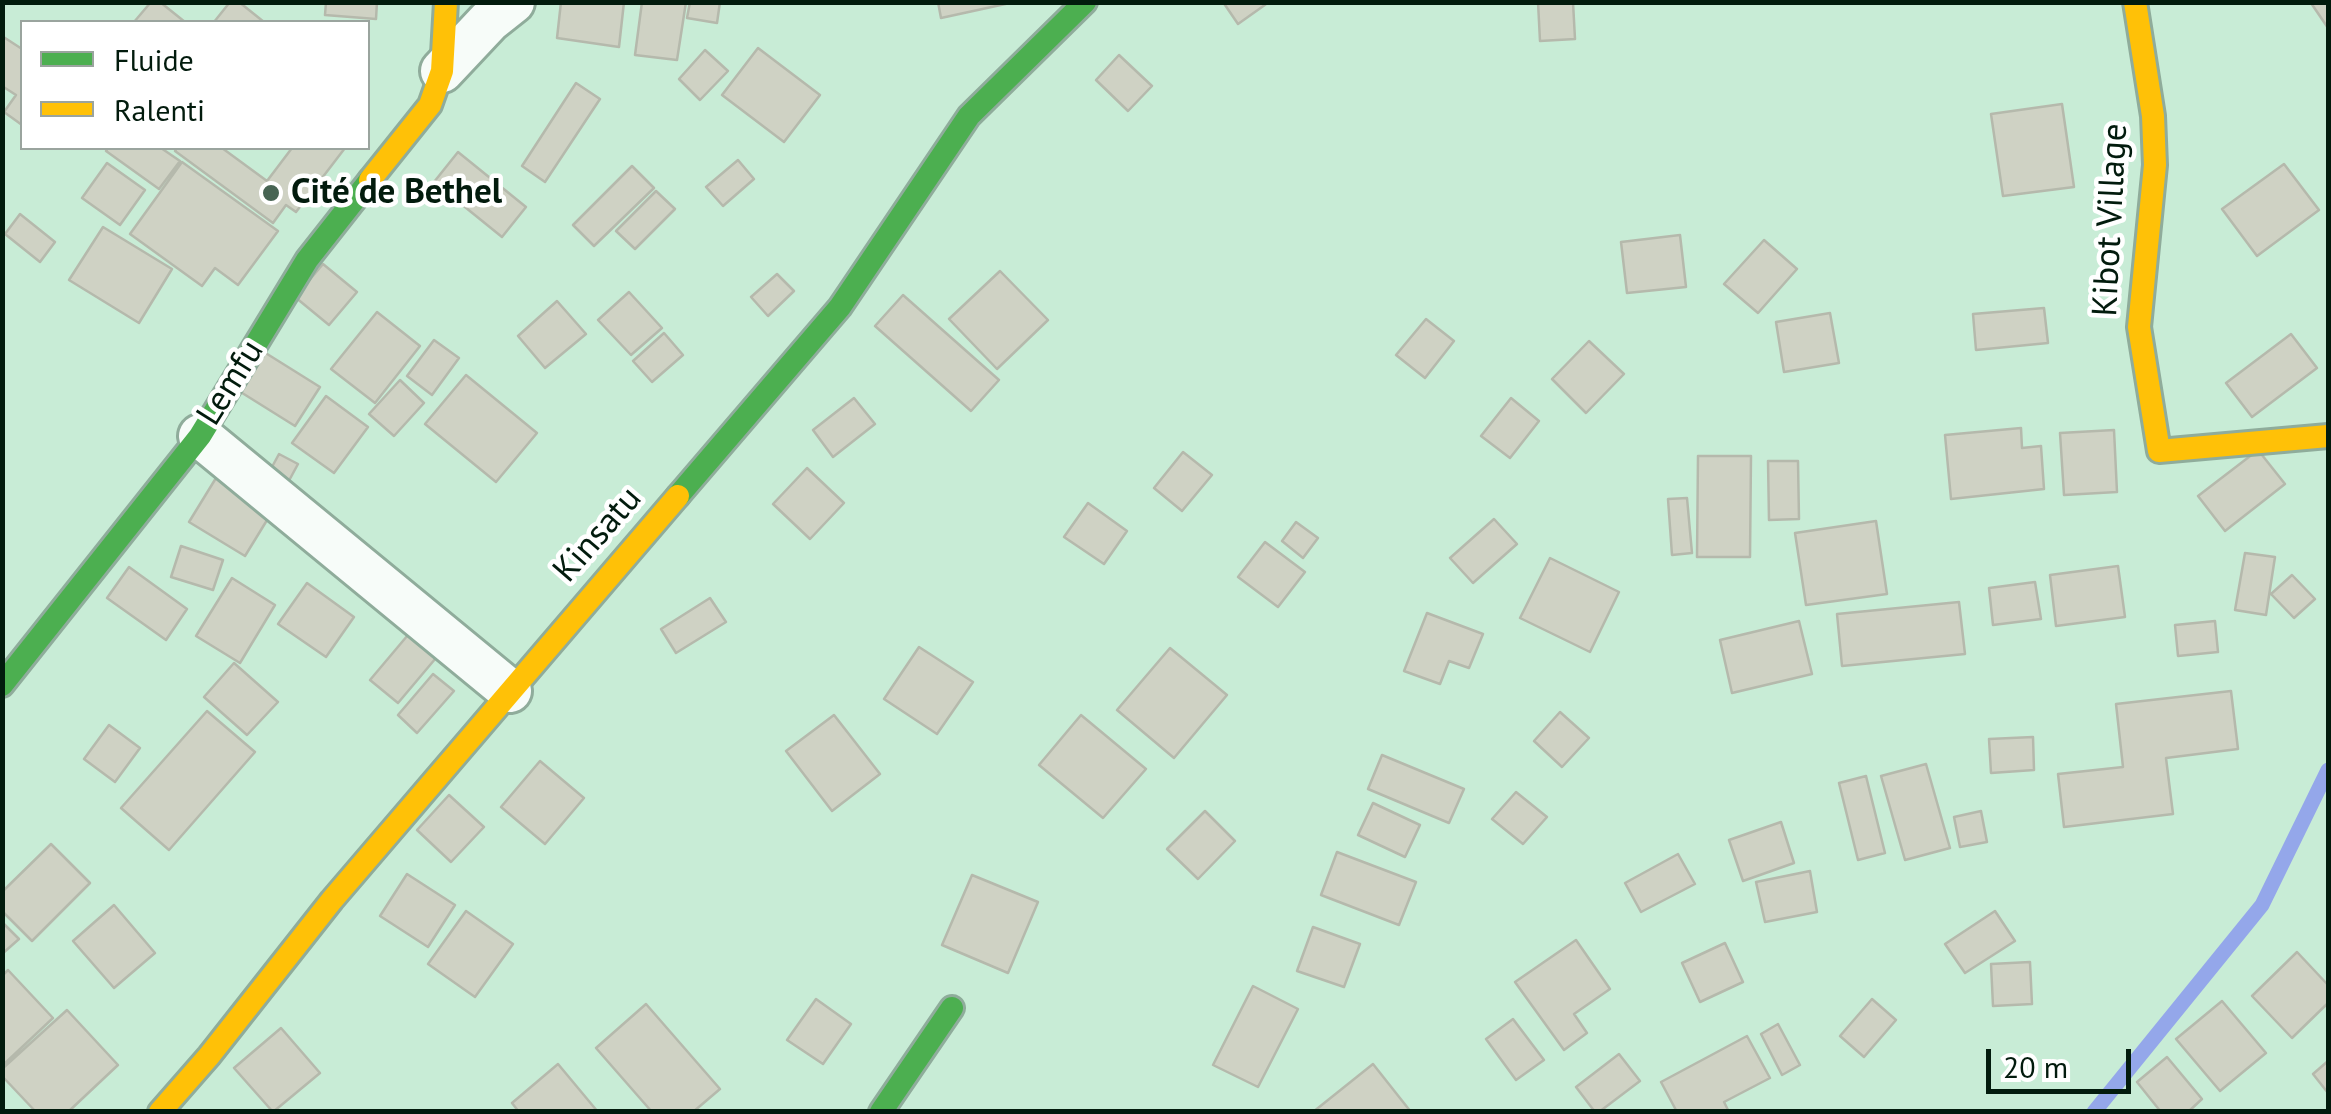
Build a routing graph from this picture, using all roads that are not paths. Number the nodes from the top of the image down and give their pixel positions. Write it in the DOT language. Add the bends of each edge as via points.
graph roads {
  1 [pos="446,2"];
  2 [pos="513,2"];
  3 [pos="1085,2"];
  4 [pos="2134,2"];
  5 [pos="442,71"];
  6 [pos="200,436"];
  7 [pos="2328,436"];
  8 [pos="2,685"];
  9 [pos="510,691"];
  10 [pos="952,1008"];
  11 [pos="160,1112"];
  12 [pos="881,1112"];
  1 -- 5 [label="street, Lemfu"];
  2 -- 5 [label="street, Lemfu"];
  3 -- 9 [label="street, Kinsatu" via="970,116 840,307"];
  4 -- 7 [label="street, Kibot Village" via="2155,165 2139,327 2159,451"];
  5 -- 6 [label="street, Lemfu" via="430,105 307,260"];
  6 -- 8 [label="street, Lemfu"];
  6 -- 9 [label="street"];
  9 -- 11 [label="street, Kinsatu"];
  10 -- 12 [label="street"];
}
